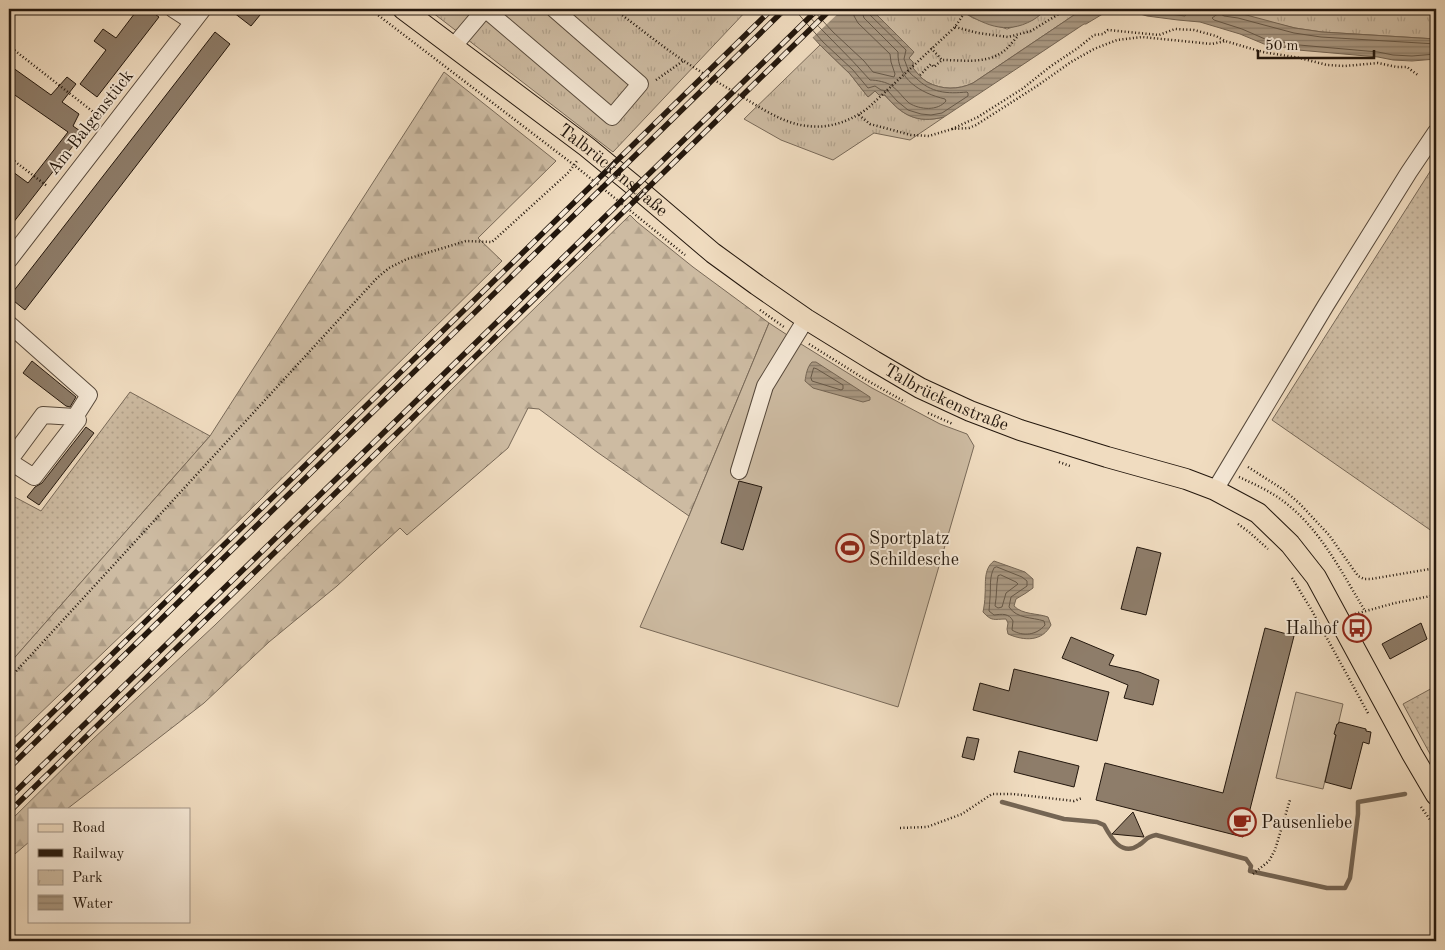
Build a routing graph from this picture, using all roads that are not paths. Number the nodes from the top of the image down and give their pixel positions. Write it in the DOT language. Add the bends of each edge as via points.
graph roads {
  1 [pos="173,9"];
  2 [pos="204,9"];
  3 [pos="403,9"];
  4 [pos="485,9"];
  5 [pos="554,9"];
  6 [pos="193,22"];
  7 [pos="454,47"];
  8 [pos="1436,132"];
  9 [pos="9,260"];
  10 [pos="806,319"];
  11 [pos="9,324"];
  12 [pos="75,417"];
  13 [pos="739,472"];
  14 [pos="1215,490"];
  15 [pos="1428,799"];
  1 -- 6 [label="street"];
  2 -- 6 [label="street, Am Balgenstück"];
  3 -- 7 [label="main road, Talbrückenstraße"];
  4 -- 5 [label="street" via="612,117 640,84"];
  4 -- 7 [label="street"];
  6 -- 9 [label="street, Am Balgenstück"];
  7 -- 10 [label="main road, Talbrückenstraße" via="587,148 713,253"];
  8 -- 14 [label="street" via="1326,305"];
  10 -- 13 [label="street" via="765,386"];
  10 -- 14 [label="main road, Talbrückenstraße" via="920,388 970,411 1020,430"];
  11 -- 12 [label="street" via="89,395"];
  14 -- 15 [label="main road, Talbrückenstraße" via="1258,513 1290,544 1316,577 1412,754"];
}
